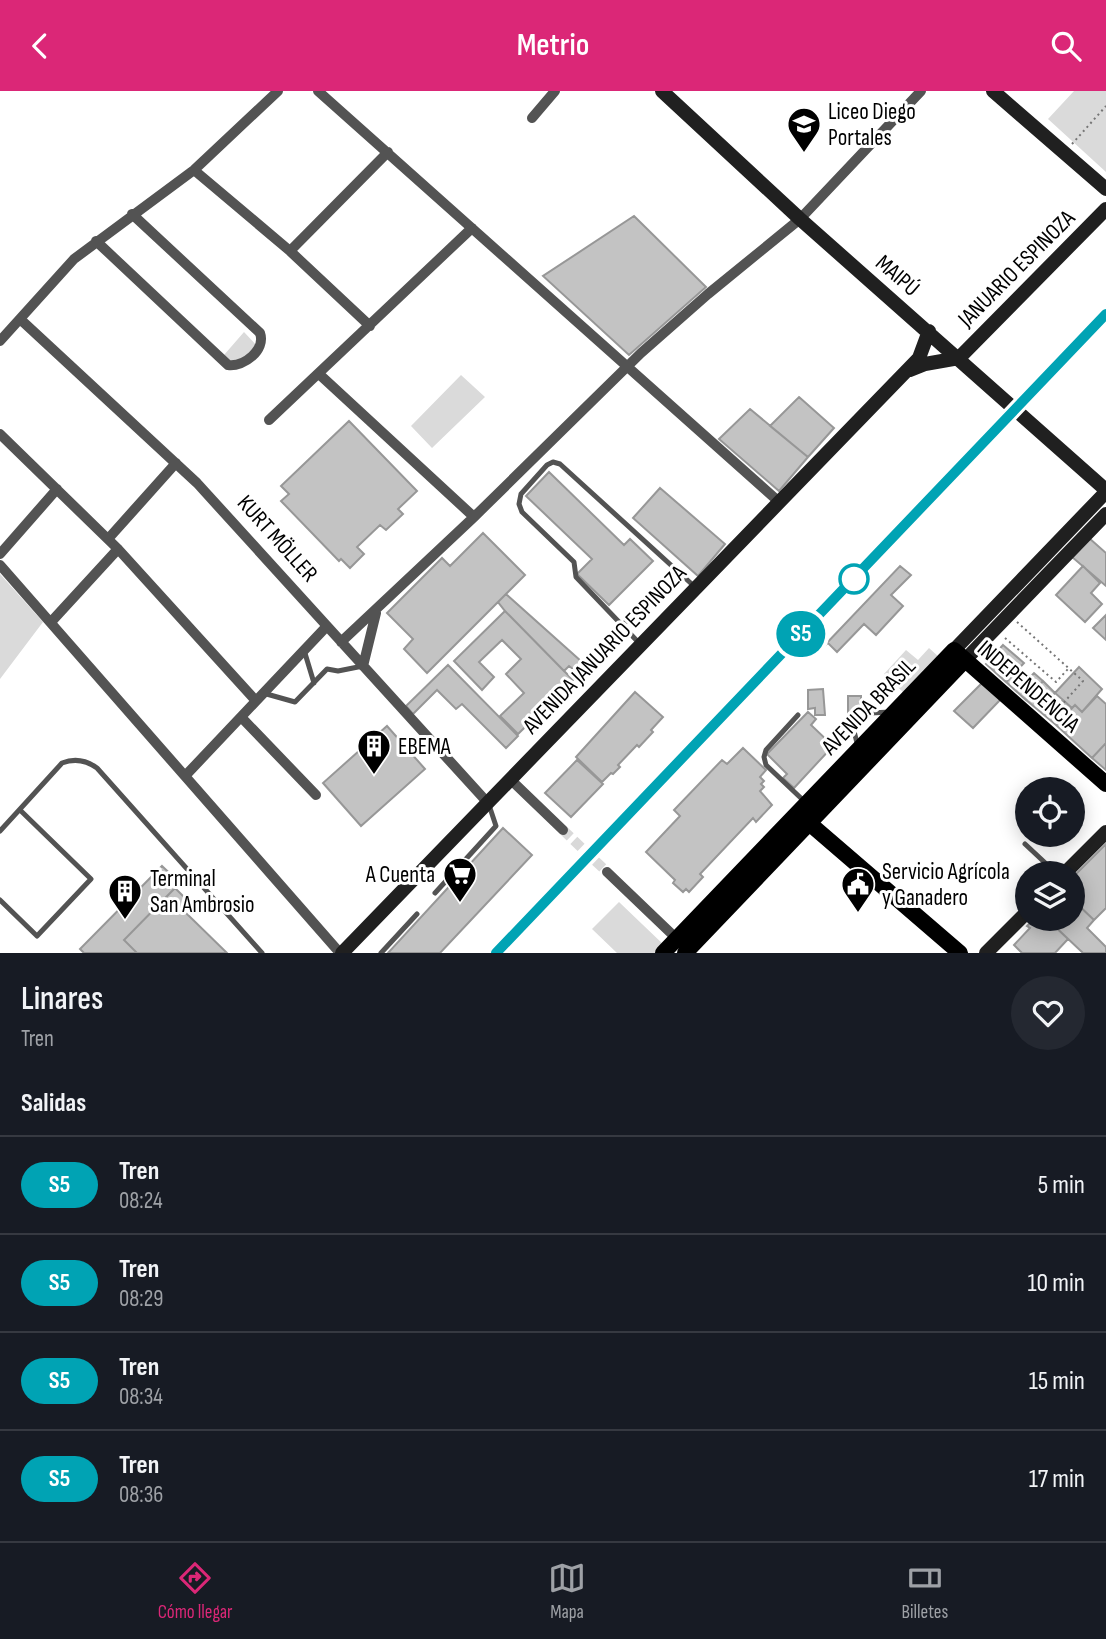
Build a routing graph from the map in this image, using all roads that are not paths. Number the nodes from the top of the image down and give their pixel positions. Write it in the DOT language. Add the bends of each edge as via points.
graph roads {
  1 [pos="278,91"];
  2 [pos="319,91"];
  3 [pos="555,91"];
  4 [pos="663,91"];
  5 [pos="921,91"];
  6 [pos="993,91"];
  7 [pos="532,118"];
  8 [pos="388,152"];
  9 [pos="194,170"];
  10 [pos="1106,189"];
  11 [pos="1106,209"];
  12 [pos="132,214"];
  13 [pos="800,219"];
  14 [pos="472,228"];
  15 [pos="96,241"];
  16 [pos="290,251"];
  17 [pos="20,319"];
  18 [pos="370,325"];
  19 [pos="929,331"];
  20 [pos="0,341"];
  21 [pos="959,358"];
  22 [pos="626,366"];
  23 [pos="319,374"];
  24 [pos="900,377"];
  25 [pos="269,420"];
  26 [pos="0,434"];
  27 [pos="176,463"];
  28 [pos="57,489"];
  29 [pos="1106,491"];
  30 [pos="778,501"];
  31 [pos="1106,514"];
  32 [pos="474,517"];
  33 [pos="108,539"];
  34 [pos="118,549"];
  35 [pos="0,554"];
  36 [pos="0,565"];
  37 [pos="676,568"];
  38 [pos="695,587"];
  39 [pos="379,607"];
  40 [pos="51,622"];
  41 [pos="623,625"];
  42 [pos="327,626"];
  43 [pos="341,642"];
  44 [pos="640,644"];
  45 [pos="304,650"];
  46 [pos="959,655"];
  47 [pos="363,666"];
  48 [pos="314,683"];
  49 [pos="259,697"];
  50 [pos="798,715"];
  51 [pos="241,717"];
  52 [pos="186,775"];
  53 [pos="510,779"];
  54 [pos="1106,784"];
  55 [pos="316,795"];
  56 [pos="488,802"];
  57 [pos="808,802"];
  58 [pos="20,810"];
  59 [pos="809,823"];
  60 [pos="563,830"];
  61 [pos="0,831"];
  62 [pos="1106,832"];
  63 [pos="1028,847"];
  64 [pos="1043,861"];
  65 [pos="1077,861"];
  66 [pos="607,872"];
  67 [pos="435,893"];
  68 [pos="0,900"];
  69 [pos="417,914"];
  70 [pos="1015,924"];
  71 [pos="681,946"];
  72 [pos="262,953"];
  73 [pos="341,953"];
  74 [pos="381,953"];
  75 [pos="663,953"];
  76 [pos="960,953"];
  77 [pos="986,953"];
  1 -- 9 [label="street"];
  2 -- 8 [label="street"];
  3 -- 7 [label="street"];
  4 -- 13 [label="main road, MAIPÚ"];
  5 -- 13 [label="street"];
  6 -- 10 [label="main road"];
  8 -- 14 [label="street"];
  8 -- 16 [label="street"];
  9 -- 12 [label="street"];
  9 -- 16 [label="street"];
  11 -- 21 [label="main road, JANUARIO ESPINOZA"];
  12 -- 15 [label="street"];
  12 -- 15 [label="street" via="260,333 260,347 244,364 228,365"];
  13 -- 19 [label="main road, MAIPÚ"];
  13 -- 22 [label="street"];
  14 -- 18 [label="street"];
  14 -- 22 [label="street"];
  15 -- 17 [label="street"];
  16 -- 18 [label="street"];
  17 -- 20 [label="street"];
  17 -- 27 [label="street, KURT MÖLLER"];
  18 -- 23 [label="street"];
  19 -- 21 [label="main road, MAIPÚ"];
  19 -- 24 [label="main road, AVENIDA JANUARIO ESPINOZA" via="921,354"];
  21 -- 24 [label="main road, AVENIDA JANUARIO ESPINOZA" via="925,364"];
  21 -- 29 [label="main road, MAIPÚ"];
  22 -- 30 [label="street"];
  22 -- 32 [label="street"];
  23 -- 25 [label="street"];
  23 -- 32 [label="street"];
  24 -- 30 [label="main road, AVENIDA JANUARIO ESPINOZA"];
  26 -- 28 [label="street"];
  27 -- 33 [label="street"];
  27 -- 42 [label="street, KURT MÖLLER"];
  28 -- 33 [label="street"];
  28 -- 35 [label="street"];
  29 -- 46 [label="main road, AVENIDA BRASIL"];
  30 -- 38 [label="main road, AVENIDA JANUARIO ESPINOZA"];
  31 -- 46 [label="main road, AVENIDA BRASIL" via="1009,615"];
  32 -- 39 [label="street"];
  33 -- 34 [label="street"];
  34 -- 40 [label="street"];
  34 -- 49 [label="street"];
  36 -- 40 [label="street"];
  37 -- 38 [label="lane"];
  37 -- 41 [label="lane"];
  37 -- 41 [label="lane" via="560,464 547,465 521,494 520,508 574,562 576,577"];
  38 -- 44 [label="main road, AVENIDA JANUARIO ESPINOZA"];
  39 -- 43 [label="street"];
  39 -- 47 [label="street"];
  40 -- 52 [label="street"];
  41 -- 44 [label="lane"];
  42 -- 43 [label="street, KURT MÖLLER"];
  42 -- 45 [label="street"];
  43 -- 47 [label="street, KURT MÖLLER"];
  44 -- 53 [label="main road, AVENIDA JANUARIO ESPINOZA"];
  45 -- 48 [label="lane"];
  45 -- 49 [label="street"];
  46 -- 54 [label="main road, INDEPENDENCIA"];
  46 -- 57 [label="main road, AVENIDA BRASIL" via="896,710"];
  46 -- 59 [label="main road, AVENIDA BRASIL"];
  47 -- 48 [label="lane" via="327,669"];
  47 -- 56 [label="street, KURT MÖLLER"];
  48 -- 49 [label="lane" via="295,702"];
  49 -- 51 [label="street"];
  50 -- 57 [label="lane" via="764,757 766,765"];
  51 -- 52 [label="street"];
  51 -- 55 [label="street"];
  52 -- 73 [label="street"];
  53 -- 56 [label="main road, AVENIDA JANUARIO ESPINOZA"];
  53 -- 60 [label="street"];
  56 -- 67 [label="lane" via="496,826"];
  56 -- 73 [label="main road, AVENIDA JANUARIO ESPINOZA"];
  57 -- 59 [label="main road"];
  57 -- 71 [label="main road, AVENIDA BRASIL"];
  58 -- 61 [label="lane"];
  58 -- 68 [label="lane" via="92,879 37,936"];
  58 -- 72 [label="lane" via="62,763 75,760 93,765"];
  59 -- 71 [label="main road, AVENIDA BRASIL"];
  59 -- 76 [label="main road"];
  62 -- 65 [label="main road"];
  63 -- 64 [label="lane"];
  66 -- 71 [label="street"];
  69 -- 74 [label="lane"];
  70 -- 77 [label="main road"];
  71 -- 75 [label="main road, AVENIDA BRASIL"];
}
